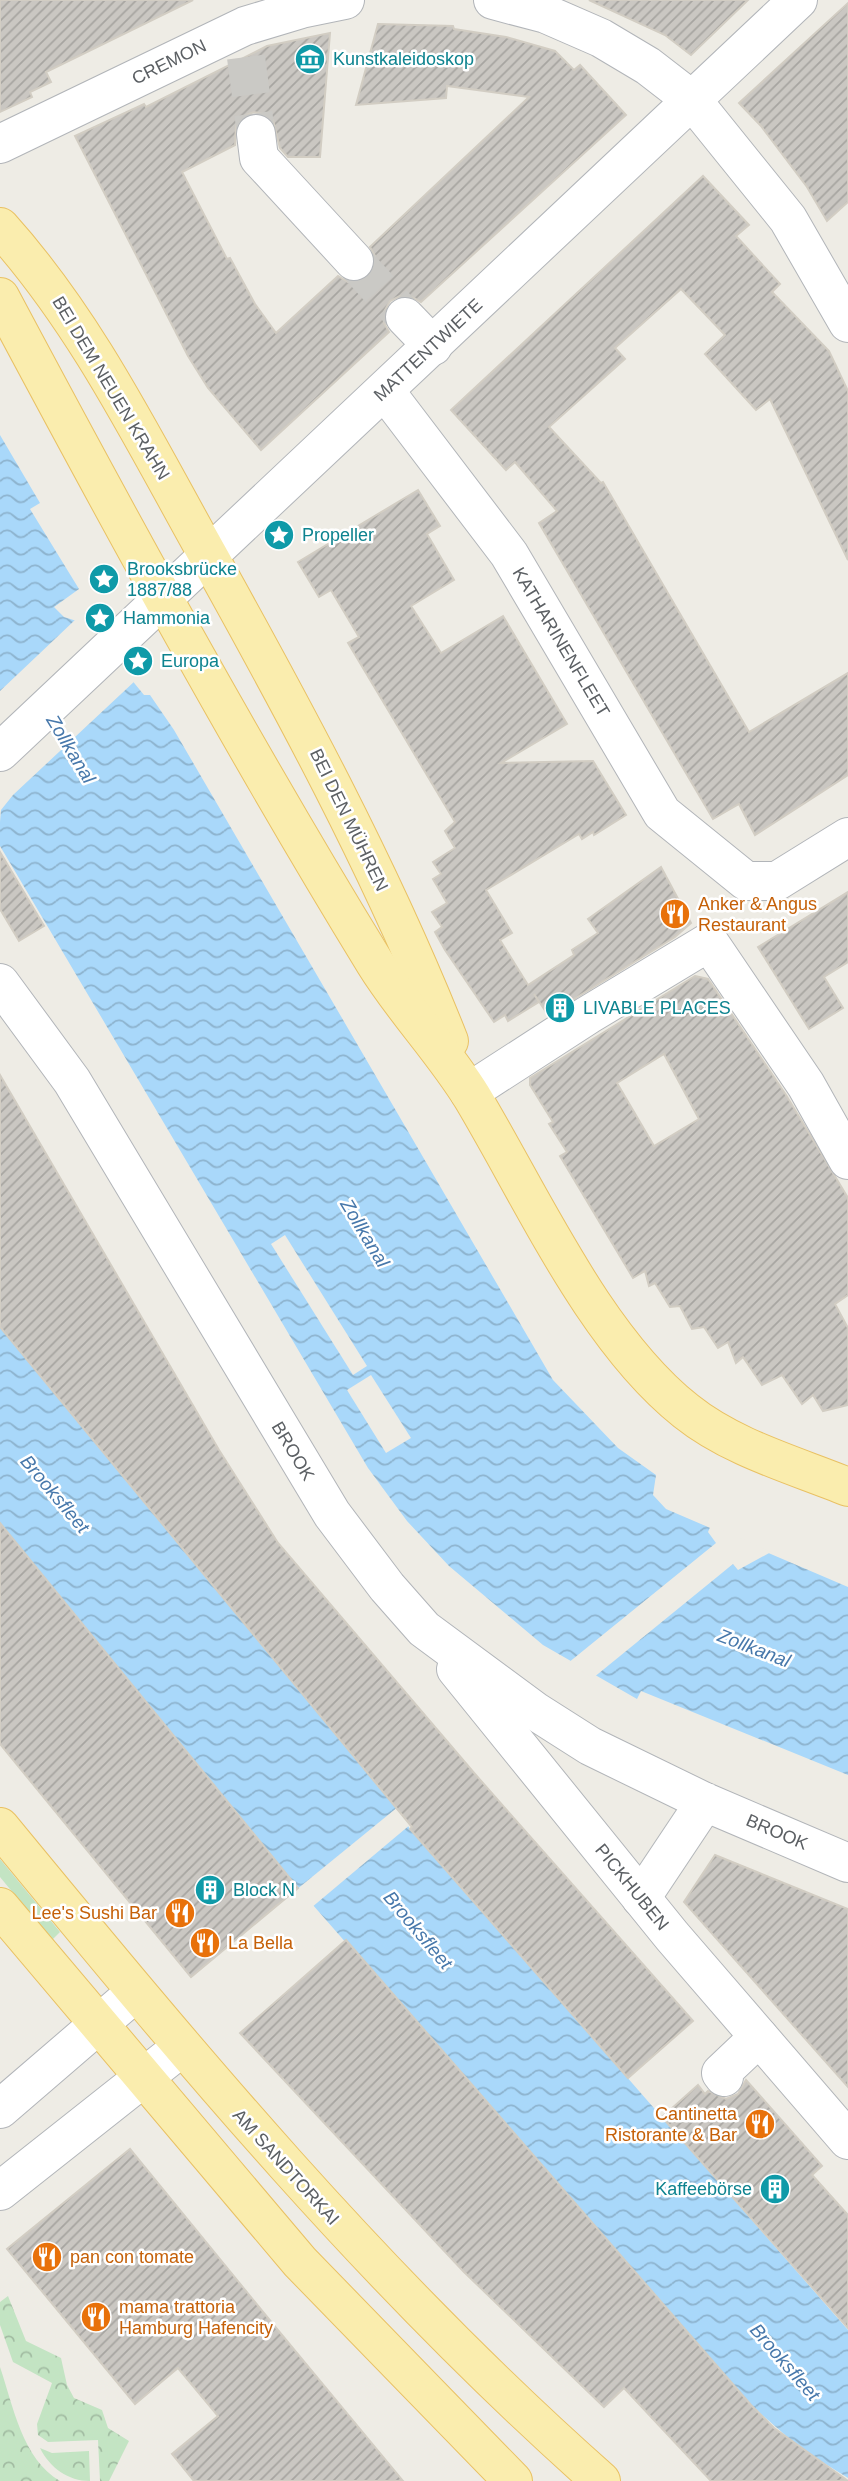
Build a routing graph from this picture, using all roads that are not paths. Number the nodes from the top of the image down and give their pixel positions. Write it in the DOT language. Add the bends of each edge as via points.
graph roads {
  1 [pos="345,0"];
  2 [pos="493,0"];
  3 [pos="798,0"];
  4 [pos="692,100"];
  5 [pos="256,134"];
  6 [pos="0,144"];
  7 [pos="0,227"];
  8 [pos="354,261"];
  9 [pos="0,297"];
  10 [pos="405,317"];
  11 [pos="848,323"];
  12 [pos="433,346"];
  13 [pos="385,391"];
  14 [pos="209,557"];
  15 [pos="164,599"];
  16 [pos="0,752"];
  17 [pos="848,837"];
  18 [pos="0,983"];
  19 [pos="469,1092"];
  20 [pos="848,1160"];
  21 [pos="848,1487"];
  22 [pos="424,1629"];
  23 [pos="705,1802"];
  24 [pos="0,1827"];
  25 [pos="848,1863"];
  26 [pos="641,1898"];
  27 [pos="0,1906"];
  28 [pos="136,1992"];
  29 [pos="99,2026"];
  30 [pos="759,2037"];
  31 [pos="181,2048"];
  32 [pos="141,2077"];
  33 [pos="724,2077"];
  34 [pos="0,2109"];
  35 [pos="848,2140"];
  36 [pos="0,2191"];
  37 [pos="587,2476"];
  38 [pos="513,2481"];
  1 -- 6 [label="street, CREMON" via="301,9 246,41"];
  2 -- 4 [label="street" via="546,14 601,38"];
  3 -- 4 [label="street, MATTENTWIETE"];
  4 -- 11 [label="street" via="788,219"];
  4 -- 12 [label="street, MATTENTWIETE"];
  5 -- 8 [label="street" via="259,158"];
  7 -- 14 [label="main road, BEI DEM NEUEN KRAHN" via="36,267 69,315"];
  9 -- 15 [label="main road"];
  10 -- 12 [label="street"];
  12 -- 13 [label="street, MATTENTWIETE"];
  13 -- 14 [label="street, MATTENTWIETE"];
  13 -- 17 [label="street, KATHARINENFLEET" via="509,554 662,813 746,881 777,880"];
  14 -- 15 [label="street, MATTENTWIETE"];
  14 -- 19 [label="main road, BEI DEN MÜHREN" via="335,789 412,948"];
  15 -- 16 [label="street, MATTENTWIETE"];
  15 -- 19 [label="main road, BEI DEN MÜHREN" via="378,967"];
  18 -- 22 [label="street, BROOK" via="72,1081 332,1514"];
  19 -- 20 [label="street" via="709,942 806,1086"];
  19 -- 21 [label="main road, BEI DEN MÜHREN" via="595,1309 627,1353 712,1429"];
  22 -- 23 [label="street, BROOK" via="590,1746"];
  22 -- 26 [label="street, PICKHUBEN"];
  23 -- 25 [label="street, BROOK"];
  23 -- 26 [label="street"];
  24 -- 28 [label="main road, AM SANDTORKAI"];
  26 -- 30 [label="street, PICKHUBEN"];
  27 -- 29 [label="main road"];
  28 -- 29 [label="street"];
  28 -- 31 [label="main road, AM SANDTORKAI"];
  29 -- 32 [label="main road"];
  29 -- 34 [label="street"];
  30 -- 33 [label="street" via="721,2073"];
  30 -- 35 [label="street, PICKHUBEN"];
  31 -- 32 [label="street"];
  31 -- 37 [label="main road, AM SANDTORKAI" via="355,2243"];
  32 -- 36 [label="street"];
  32 -- 38 [label="main road" via="300,2262"];
}
